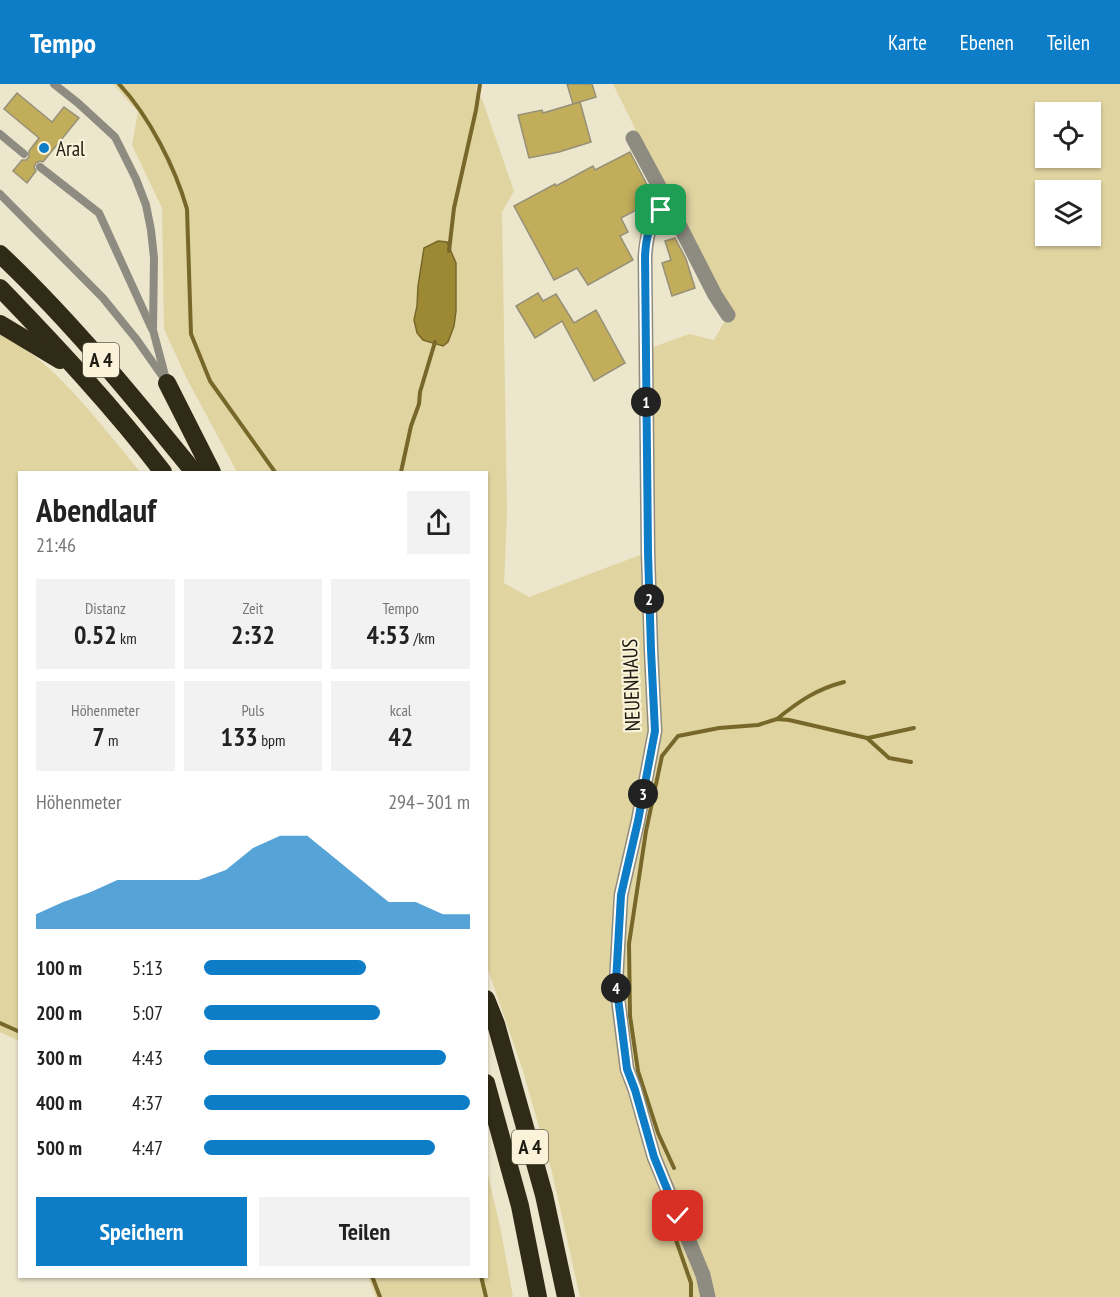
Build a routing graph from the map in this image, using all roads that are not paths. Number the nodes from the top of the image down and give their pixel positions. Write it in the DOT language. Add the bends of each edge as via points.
graph roads {
  1 [pos="54,84"];
  2 [pos="0,134"];
  3 [pos="633,138"];
  4 [pos="24,154"];
  5 [pos="40,167"];
  6 [pos="0,194"];
  7 [pos="669,206"];
  8 [pos="0,254"];
  9 [pos="0,288"];
  10 [pos="728,315"];
  11 [pos="0,324"];
  12 [pos="153,330"];
  13 [pos="81,374"];
  14 [pos="167,383"];
  15 [pos="162,471"];
  16 [pos="193,471"];
  17 [pos="211,471"];
  18 [pos="488,1004"];
  19 [pos="488,1090"];
  20 [pos="538,1297"];
  21 [pos="566,1297"];
  22 [pos="708,1297"];
  1 -- 12 [label="lane" via="115,137 136,179 151,230"];
  2 -- 4 [label="lane"];
  3 -- 7 [label="street"];
  5 -- 12 [label="lane" via="99,213"];
  6 -- 14 [label="lane" via="103,298"];
  7 -- 10 [label="street"];
  7 -- 22 [label="street, NEUENHAUS" via="653,219 645,256 648,552 655,731 621,895 616,982 627,1069 654,1157 703,1275"];
  8 -- 16 [label="highway, A 4" via="82,338"];
  9 -- 13 [label="highway, A 4"];
  11 -- 13 [label="highway"];
  12 -- 14 [label="lane"];
  13 -- 15 [label="highway, A 4"];
  14 -- 17 [label="highway"];
  18 -- 21 [label="highway, A 4" via="544,1196"];
  19 -- 20 [label="highway, A 4" via="520,1206"];
}
